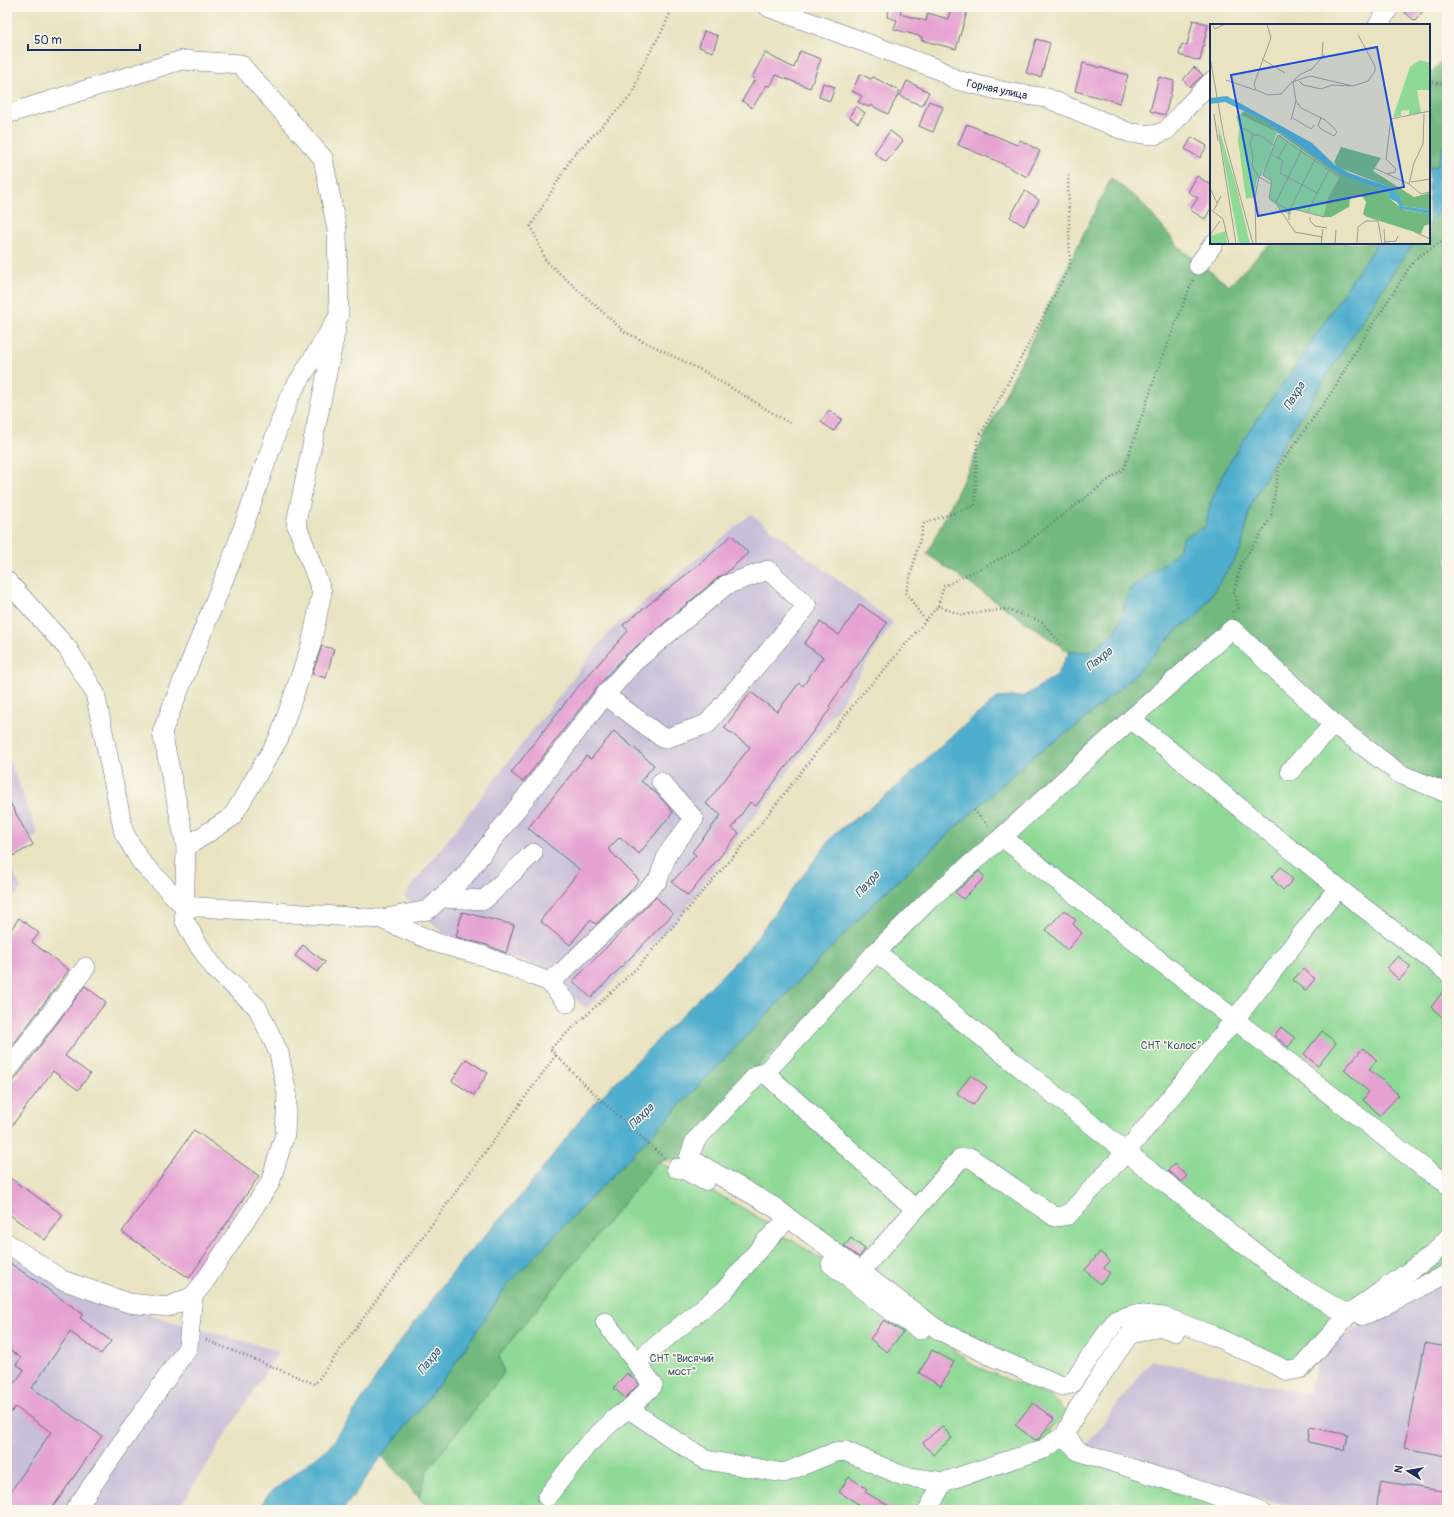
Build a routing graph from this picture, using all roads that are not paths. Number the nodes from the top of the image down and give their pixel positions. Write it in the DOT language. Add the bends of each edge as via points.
graph roads {
  1 [pos="768,7"];
  2 [pos="1390,7"];
  3 [pos="1379,24"];
  4 [pos="1210,83"];
  5 [pos="7,114"];
  6 [pos="1213,244"];
  7 [pos="1198,265"];
  8 [pos="339,316"];
  9 [pos="7,581"];
  10 [pos="605,695"];
  11 [pos="1131,719"];
  12 [pos="1334,724"];
  13 [pos="1290,771"];
  14 [pos="661,782"];
  15 [pos="1447,793"];
  16 [pos="997,833"];
  17 [pos="186,847"];
  18 [pos="533,854"];
  19 [pos="1338,888"];
  20 [pos="442,898"];
  21 [pos="184,906"];
  22 [pos="381,919"];
  23 [pos="876,952"];
  24 [pos="86,967"];
  25 [pos="1447,972"];
  26 [pos="549,982"];
  27 [pos="567,1003"];
  28 [pos="1235,1019"];
  29 [pos="7,1070"];
  30 [pos="764,1073"];
  31 [pos="1126,1152"];
  32 [pos="670,1163"];
  33 [pos="1445,1177"];
  34 [pos="915,1209"];
  35 [pos="780,1226"];
  36 [pos="1447,1239"];
  37 [pos="7,1243"];
  38 [pos="861,1271"];
  39 [pos="1447,1274"];
  40 [pos="193,1296"];
  41 [pos="1348,1315"];
  42 [pos="605,1322"];
  43 [pos="636,1362"];
  44 [pos="630,1409"];
  45 [pos="1077,1410"];
  46 [pos="1065,1436"];
  47 [pos="943,1482"];
  48 [pos="547,1497"];
  49 [pos="75,1510"];
  50 [pos="928,1510"];
  51 [pos="1260,1510"];
  1 -- 4 [label="street, Горная улица" via="937,69 957,80 1006,92 1047,98 1130,133 1155,135 1167,130"];
  2 -- 3 [label="street"];
  5 -- 8 [label="street" via="182,60 240,64 323,158 337,230"];
  6 -- 7 [label="street"];
  8 -- 17 [label="street" via="289,397 232,559 162,732"];
  8 -- 17 [label="street" via="296,524 322,592 311,645 279,738 232,817"];
  9 -- 21 [label="street" via="68,649 95,692 124,833 140,862"];
  10 -- 10 [label="street" via="633,663 726,585 768,570 807,606 708,724 664,739"];
  10 -- 20 [label="street" via="463,878"];
  11 -- 12 [label="street" via="1232,629"];
  11 -- 16 [label="street"];
  11 -- 19 [label="street"];
  12 -- 13 [label="street"];
  12 -- 15 [label="street" via="1400,774"];
  14 -- 26 [label="street" via="694,819 668,853 658,880"];
  16 -- 23 [label="street"];
  16 -- 28 [label="street"];
  17 -- 21 [label="street"];
  18 -- 20 [label="street" via="484,900"];
  19 -- 25 [label="street"];
  19 -- 28 [label="street"];
  20 -- 22 [label="street" via="428,910"];
  21 -- 22 [label="street"];
  21 -- 40 [label="street" via="184,919 215,969 257,1007 280,1053 287,1094 285,1134 270,1183"];
  22 -- 26 [label="street" via="437,943 484,956"];
  23 -- 30 [label="street"];
  23 -- 31 [label="street"];
  24 -- 29 [label="street"];
  26 -- 27 [label="street"];
  28 -- 31 [label="street"];
  28 -- 33 [label="street" via="1424,1169"];
  30 -- 34 [label="street"];
  30 -- 38 [label="street" via="757,1075 695,1141 689,1158 774,1207"];
  31 -- 34 [label="street" via="1068,1216 1055,1217 971,1158 961,1158"];
  31 -- 41 [label="street" via="1294,1283"];
  32 -- 35 [label="street" via="758,1210"];
  34 -- 38 [label="street"];
  35 -- 43 [label="street" via="724,1291"];
  35 -- 45 [label="street" via="885,1307 924,1333 975,1362 1050,1390"];
  36 -- 41 [label="street" via="1432,1255"];
  37 -- 40 [label="street" via="62,1280 129,1303 168,1307"];
  38 -- 41 [label="street" via="937,1329 991,1356 1062,1386 1071,1384 1116,1320 1135,1314 1172,1319 1288,1371 1300,1369"];
  39 -- 45 [label="street" via="1356,1319 1308,1379 1290,1384 1160,1326 1129,1335"];
  40 -- 49 [label="street" via="188,1347"];
  42 -- 43 [label="street"];
  43 -- 44 [label="street" via="653,1385"];
  44 -- 47 [label="street" via="706,1460 784,1473 834,1452 844,1451 903,1476"];
  44 -- 48 [label="street" via="618,1416 587,1445"];
  45 -- 46 [label="street"];
  46 -- 47 [label="street" via="1044,1449"];
  46 -- 51 [label="street" via="1078,1451"];
  47 -- 50 [label="street"];
}
